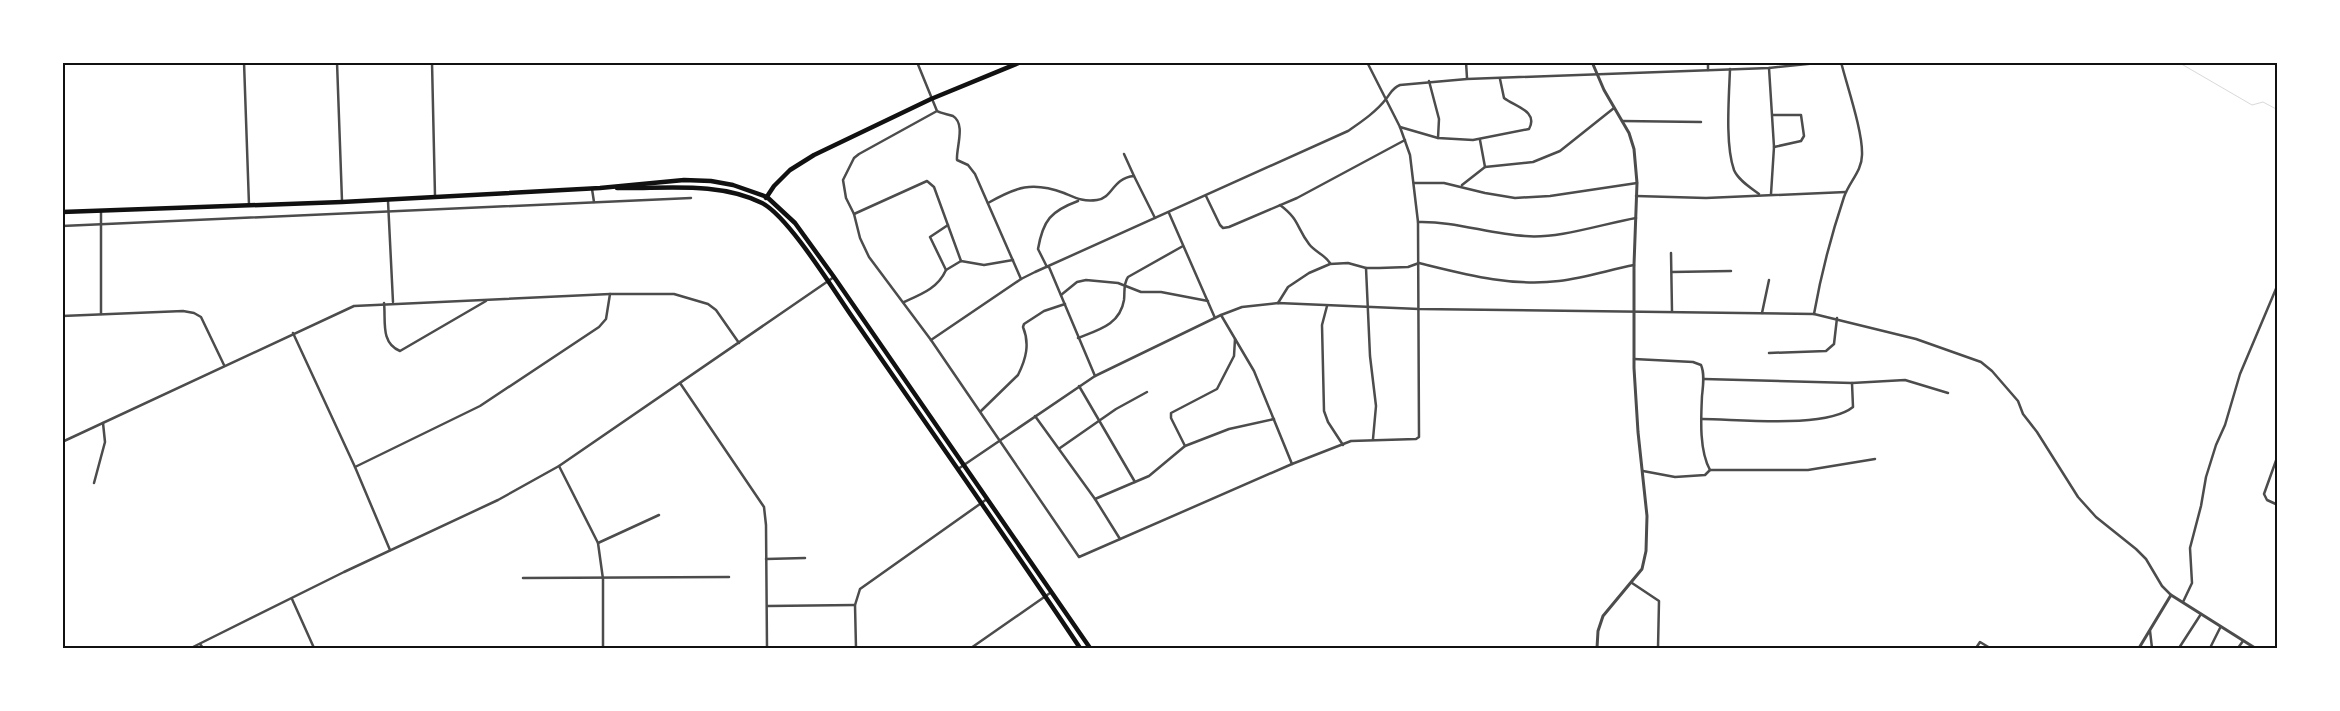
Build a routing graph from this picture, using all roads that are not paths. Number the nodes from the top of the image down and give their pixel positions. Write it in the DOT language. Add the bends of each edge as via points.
graph roads {
  1 [pos="244,62"];
  2 [pos="337,62"];
  3 [pos="432,62"];
  4 [pos="918,62"];
  5 [pos="1021,62"];
  6 [pos="1367,62"];
  7 [pos="1466,62"];
  8 [pos="1592,62"];
  9 [pos="1708,62"];
  10 [pos="1827,62"];
  11 [pos="1840,62"];
  12 [pos="1769,68"];
  13 [pos="1730,69"];
  14 [pos="1708,70"];
  15 [pos="1597,75"];
  16 [pos="1468,79"];
  17 [pos="1500,79"];
  18 [pos="1429,81"];
  19 [pos="931,99"];
  20 [pos="1386,99"];
  21 [pos="1614,108"];
  22 [pos="937,111"];
  23 [pos="1773,115"];
  24 [pos="1621,121"];
  25 [pos="1700,122"];
  26 [pos="1400,127"];
  27 [pos="1438,138"];
  28 [pos="1405,140"];
  29 [pos="1480,140"];
  30 [pos="1774,147"];
  31 [pos="1124,154"];
  32 [pos="1485,167"];
  33 [pos="1134,176"];
  34 [pos="1413,182"];
  35 [pos="1637,182"];
  36 [pos="1462,186"];
  37 [pos="592,188"];
  38 [pos="600,188"];
  39 [pos="1846,192"];
  40 [pos="1759,195"];
  41 [pos="1771,195"];
  42 [pos="435,196"];
  43 [pos="767,196"];
  44 [pos="1206,196"];
  45 [pos="1636,196"];
  46 [pos="691,198"];
  47 [pos="388,199"];
  48 [pos="1080,200"];
  49 [pos="342,202"];
  50 [pos="594,202"];
  51 [pos="988,203"];
  52 [pos="763,204"];
  53 [pos="249,205"];
  54 [pos="1280,205"];
  55 [pos="101,210"];
  56 [pos="390,211"];
  57 [pos="62,212"];
  58 [pos="1169,213"];
  59 [pos="854,214"];
  60 [pos="1155,218"];
  61 [pos="1636,218"];
  62 [pos="1418,222"];
  63 [pos="948,224"];
  64 [pos="102,225"];
  65 [pos="62,226"];
  66 [pos="1183,246"];
  67 [pos="1671,253"];
  68 [pos="1013,260"];
  69 [pos="961,261"];
  70 [pos="1419,263"];
  71 [pos="1330,264"];
  72 [pos="1634,265"];
  73 [pos="1048,267"];
  74 [pos="1366,268"];
  75 [pos="946,270"];
  76 [pos="1731,271"];
  77 [pos="1672,272"];
  78 [pos="834,277"];
  79 [pos="1021,279"];
  80 [pos="1769,280"];
  81 [pos="828,282"];
  82 [pos="2278,284"];
  83 [pos="1125,285"];
  84 [pos="610,294"];
  85 [pos="1061,296"];
  86 [pos="487,300"];
  87 [pos="393,302"];
  88 [pos="904,302"];
  89 [pos="1208,302"];
  90 [pos="384,303"];
  91 [pos="1278,303"];
  92 [pos="1065,304"];
  93 [pos="1327,306"];
  94 [pos="1368,307"];
  95 [pos="1419,309"];
  96 [pos="1672,311"];
  97 [pos="1635,312"];
  98 [pos="1762,313"];
  99 [pos="101,314"];
  100 [pos="1814,314"];
  101 [pos="1221,315"];
  102 [pos="62,316"];
  103 [pos="1215,318"];
  104 [pos="1837,318"];
  105 [pos="293,333"];
  106 [pos="1235,337"];
  107 [pos="1078,338"];
  108 [pos="931,340"];
  109 [pos="738,343"];
  110 [pos="1769,354"];
  111 [pos="1634,359"];
  112 [pos="224,365"];
  113 [pos="1095,376"];
  114 [pos="1703,379"];
  115 [pos="680,383"];
  116 [pos="1852,383"];
  117 [pos="1078,386"];
  118 [pos="1147,392"];
  119 [pos="1948,393"];
  120 [pos="981,411"];
  121 [pos="1035,416"];
  122 [pos="1274,419"];
  123 [pos="1702,419"];
  124 [pos="1099,422"];
  125 [pos="103,423"];
  126 [pos="1373,439"];
  127 [pos="1001,440"];
  128 [pos="62,442"];
  129 [pos="1344,444"];
  130 [pos="1185,446"];
  131 [pos="1060,448"];
  132 [pos="2278,455"];
  133 [pos="1875,458"];
  134 [pos="964,464"];
  135 [pos="1292,464"];
  136 [pos="559,466"];
  137 [pos="355,468"];
  138 [pos="958,468"];
  139 [pos="1710,470"];
  140 [pos="1643,471"];
  141 [pos="1135,482"];
  142 [pos="94,483"];
  143 [pos="988,498"];
  144 [pos="1095,499"];
  145 [pos="982,503"];
  146 [pos="2278,505"];
  147 [pos="659,516"];
  148 [pos="1120,539"];
  149 [pos="598,543"];
  150 [pos="390,550"];
  151 [pos="805,558"];
  152 [pos="766,559"];
  153 [pos="729,577"];
  154 [pos="523,578"];
  155 [pos="603,579"];
  156 [pos="1632,583"];
  157 [pos="1052,592"];
  158 [pos="2171,595"];
  159 [pos="1045,597"];
  160 [pos="292,599"];
  161 [pos="2183,602"];
  162 [pos="855,605"];
  163 [pos="768,606"];
  164 [pos="2201,614"];
  165 [pos="2220,628"];
  166 [pos="2150,631"];
  167 [pos="2243,641"];
  168 [pos="200,644"];
  169 [pos="191,648"];
  170 [pos="202,648"];
  171 [pos="314,648"];
  172 [pos="603,648"];
  173 [pos="767,648"];
  174 [pos="856,648"];
  175 [pos="971,648"];
  176 [pos="1080,648"];
  177 [pos="1090,648"];
  178 [pos="1597,648"];
  179 [pos="1658,648"];
  180 [pos="1976,648"];
  181 [pos="1990,648"];
  182 [pos="2139,648"];
  183 [pos="2152,648"];
  184 [pos="2179,648"];
  185 [pos="2210,648"];
  186 [pos="2238,648"];
  187 [pos="2255,648"];
  1 -- 53 [label="street"];
  2 -- 49 [label="street"];
  3 -- 42 [label="street"];
  4 -- 19 [label="street"];
  5 -- 19 [label="main road"];
  6 -- 20 [label="street"];
  7 -- 16 [label="street"];
  8 -- 15 [label="street"];
  9 -- 14 [label="street"];
  10 -- 12 [label="street"];
  11 -- 39 [label="street" via="1862,154 1860,168"];
  12 -- 13 [label="street"];
  12 -- 23 [label="street"];
  13 -- 14 [label="street"];
  13 -- 40 [label="street" via="1730,134 1734,169"];
  14 -- 15 [label="street"];
  15 -- 17 [label="street"];
  15 -- 21 [label="street"];
  16 -- 17 [label="street"];
  16 -- 18 [label="street"];
  17 -- 29 [label="street" via="1504,98 1527,111 1531,126 1525,131"];
  18 -- 20 [label="street" via="1400,84"];
  18 -- 27 [label="street" via="1439,119"];
  19 -- 22 [label="street"];
  19 -- 43 [label="main road" via="802,161 781,178"];
  20 -- 26 [label="street"];
  20 -- 44 [label="street" via="1348,131"];
  21 -- 24 [label="street"];
  21 -- 32 [label="street" via="1575,141 1546,158"];
  22 -- 51 [label="street" via="957,120 957,160 975,174"];
  22 -- 59 [label="street" via="854,158 843,180 846,198"];
  23 -- 30 [label="street"];
  23 -- 30 [label="street" via="1801,116 1804,136 1801,141"];
  24 -- 25 [label="street"];
  24 -- 35 [label="street" via="1633,143"];
  26 -- 27 [label="street"];
  26 -- 28 [label="street"];
  27 -- 29 [label="street"];
  28 -- 34 [label="street"];
  28 -- 54 [label="street"];
  29 -- 32 [label="street"];
  30 -- 41 [label="street"];
  31 -- 33 [label="street"];
  32 -- 36 [label="street"];
  33 -- 48 [label="street" via="1115,184 1103,198"];
  33 -- 60 [label="street"];
  34 -- 36 [label="street"];
  34 -- 62 [label="street"];
  35 -- 36 [label="street" via="1535,198 1500,196"];
  35 -- 45 [label="street"];
  37 -- 38 [label="main road"];
  37 -- 42 [label="main road"];
  37 -- 50 [label="street"];
  38 -- 43 [label="main road" via="684,180 733,185"];
  38 -- 52 [label="main road" via="712,189"];
  39 -- 41 [label="street"];
  39 -- 100 [label="street" via="1823,266"];
  40 -- 41 [label="street"];
  40 -- 45 [label="street" via="1706,198"];
  42 -- 47 [label="main road"];
  43 -- 52 [label="main road"];
  43 -- 78 [label="main road" via="795,222"];
  44 -- 54 [label="street" via="1222,228 1229,228"];
  44 -- 58 [label="street"];
  45 -- 61 [label="street"];
  46 -- 50 [label="street"];
  47 -- 49 [label="main road"];
  47 -- 56 [label="street"];
  48 -- 51 [label="street" via="1058,191 1027,186"];
  48 -- 73 [label="street" via="1054,213 1044,224 1038,249"];
  49 -- 53 [label="main road"];
  50 -- 56 [label="street"];
  51 -- 68 [label="street"];
  52 -- 81 [label="main road" via="789,228"];
  53 -- 55 [label="main road"];
  54 -- 71 [label="street" via="1294,216 1307,242"];
  55 -- 57 [label="main road"];
  55 -- 64 [label="street"];
  56 -- 64 [label="street"];
  56 -- 87 [label="street"];
  58 -- 60 [label="street"];
  58 -- 66 [label="street"];
  59 -- 63 [label="street" via="927,181 934,187"];
  59 -- 88 [label="street" via="869,257"];
  60 -- 73 [label="street"];
  61 -- 62 [label="street" via="1527,236 1451,223"];
  61 -- 72 [label="street"];
  62 -- 70 [label="street"];
  63 -- 69 [label="street"];
  63 -- 75 [label="street" via="930,237"];
  64 -- 65 [label="street"];
  64 -- 99 [label="street"];
  66 -- 83 [label="street" via="1128,277"];
  66 -- 89 [label="street"];
  67 -- 77 [label="street"];
  68 -- 69 [label="street" via="984,265"];
  68 -- 79 [label="street"];
  69 -- 75 [label="street"];
  70 -- 72 [label="street" via="1495,280 1530,282 1558,281"];
  70 -- 74 [label="street" via="1408,267"];
  70 -- 95 [label="street"];
  71 -- 74 [label="street" via="1348,263"];
  71 -- 91 [label="street" via="1288,287"];
  72 -- 97 [label="street"];
  73 -- 79 [label="street"];
  73 -- 85 [label="street"];
  74 -- 94 [label="street"];
  75 -- 88 [label="street" via="929,290"];
  76 -- 77 [label="street"];
  77 -- 96 [label="street"];
  78 -- 81 [label="street"];
  78 -- 134 [label="main road"];
  79 -- 108 [label="street"];
  80 -- 98 [label="street"];
  81 -- 109 [label="street"];
  81 -- 138 [label="main road"];
  82 -- 161 [label="street" via="2240,374 2206,477 2190,548 2192,583"];
  83 -- 85 [label="street" via="1081,280"];
  83 -- 89 [label="street" via="1141,292 1161,292"];
  83 -- 107 [label="street" via="1122,308 1116,320"];
  84 -- 86 [label="street"];
  84 -- 109 [label="street" via="674,294 708,304 722,317"];
  84 -- 137 [label="street" via="606,319 599,327 480,406"];
  85 -- 92 [label="street"];
  86 -- 87 [label="street"];
  86 -- 90 [label="street" via="400,351 386,336"];
  87 -- 90 [label="street"];
  88 -- 108 [label="street"];
  89 -- 103 [label="street"];
  90 -- 105 [label="street" via="343,309"];
  91 -- 93 [label="street"];
  91 -- 101 [label="street" via="1242,307"];
  92 -- 107 [label="street"];
  92 -- 120 [label="street" via="1044,311 1024,324 1027,348 1021,369"];
  93 -- 94 [label="street"];
  93 -- 129 [label="street" via="1322,325 1324,411"];
  94 -- 95 [label="street"];
  94 -- 126 [label="street" via="1376,406"];
  95 -- 97 [label="street"];
  95 -- 126 [label="street" via="1419,437"];
  96 -- 97 [label="street"];
  96 -- 98 [label="street"];
  97 -- 111 [label="street"];
  98 -- 100 [label="street"];
  99 -- 102 [label="street"];
  99 -- 112 [label="street" via="194,313 201,317"];
  100 -- 104 [label="street"];
  101 -- 103 [label="street"];
  101 -- 106 [label="street"];
  103 -- 113 [label="street"];
  104 -- 110 [label="street" via="1834,344 1826,351"];
  104 -- 158 [label="street" via="1916,339 1981,362 1992,370 2018,401 2023,414 2078,497 2096,517 2136,549"];
  105 -- 112 [label="street"];
  105 -- 137 [label="street"];
  106 -- 122 [label="street" via="1254,371"];
  106 -- 130 [label="street" via="1234,356 1217,390 1171,413"];
  107 -- 113 [label="street"];
  108 -- 120 [label="street"];
  109 -- 115 [label="street"];
  111 -- 114 [label="street" via="1698,363 1703,368"];
  111 -- 140 [label="street"];
  112 -- 125 [label="street"];
  113 -- 117 [label="street"];
  114 -- 116 [label="street"];
  114 -- 123 [label="street"];
  115 -- 136 [label="street"];
  115 -- 152 [label="street" via="764,508"];
  116 -- 119 [label="street" via="1905,380"];
  116 -- 123 [label="street" via="1853,407 1832,416 1803,420"];
  117 -- 121 [label="street"];
  117 -- 124 [label="street"];
  118 -- 124 [label="street"];
  120 -- 127 [label="street"];
  121 -- 127 [label="street"];
  121 -- 131 [label="street"];
  122 -- 130 [label="street" via="1229,429"];
  122 -- 135 [label="street"];
  123 -- 139 [label="street" via="1705,460"];
  124 -- 131 [label="street"];
  124 -- 141 [label="street"];
  125 -- 128 [label="street"];
  125 -- 142 [label="street" via="105,442"];
  126 -- 129 [label="street"];
  127 -- 134 [label="street"];
  127 -- 148 [label="street" via="1079,557"];
  129 -- 135 [label="street"];
  130 -- 141 [label="street" via="1157,470"];
  131 -- 144 [label="street"];
  132 -- 146 [label="street" via="2264,494 2267,500"];
  133 -- 139 [label="street" via="1808,470"];
  134 -- 138 [label="street"];
  134 -- 143 [label="main road"];
  135 -- 148 [label="street"];
  136 -- 149 [label="street"];
  136 -- 150 [label="street" via="498,500"];
  137 -- 150 [label="street"];
  138 -- 145 [label="main road"];
  139 -- 140 [label="street" via="1705,475 1675,477"];
  140 -- 156 [label="street" via="1646,551 1642,569"];
  141 -- 144 [label="street"];
  143 -- 145 [label="street"];
  143 -- 157 [label="main road"];
  144 -- 148 [label="street"];
  145 -- 159 [label="main road"];
  145 -- 162 [label="street" via="870,581 860,590"];
  147 -- 149 [label="street"];
  149 -- 155 [label="street"];
  150 -- 160 [label="street"];
  151 -- 152 [label="street"];
  152 -- 163 [label="street"];
  153 -- 155 [label="street"];
  154 -- 155 [label="street"];
  155 -- 172 [label="street"];
  156 -- 178 [label="street" via="1603,616"];
  156 -- 179 [label="street" via="1658,600"];
  157 -- 159 [label="street"];
  157 -- 177 [label="main road"];
  158 -- 161 [label="street"];
  158 -- 166 [label="street"];
  159 -- 175 [label="street"];
  159 -- 176 [label="main road"];
  160 -- 168 [label="street"];
  160 -- 171 [label="street"];
  161 -- 164 [label="street"];
  162 -- 163 [label="street"];
  162 -- 174 [label="street"];
  163 -- 173 [label="street"];
  164 -- 165 [label="street"];
  164 -- 184 [label="street"];
  165 -- 167 [label="street"];
  165 -- 185 [label="street"];
  166 -- 182 [label="street"];
  166 -- 183 [label="street"];
  167 -- 186 [label="street"];
  167 -- 187 [label="street"];
  168 -- 169 [label="street"];
  168 -- 170 [label="street"];
  180 -- 181 [label="street" via="1980,642"];
}
